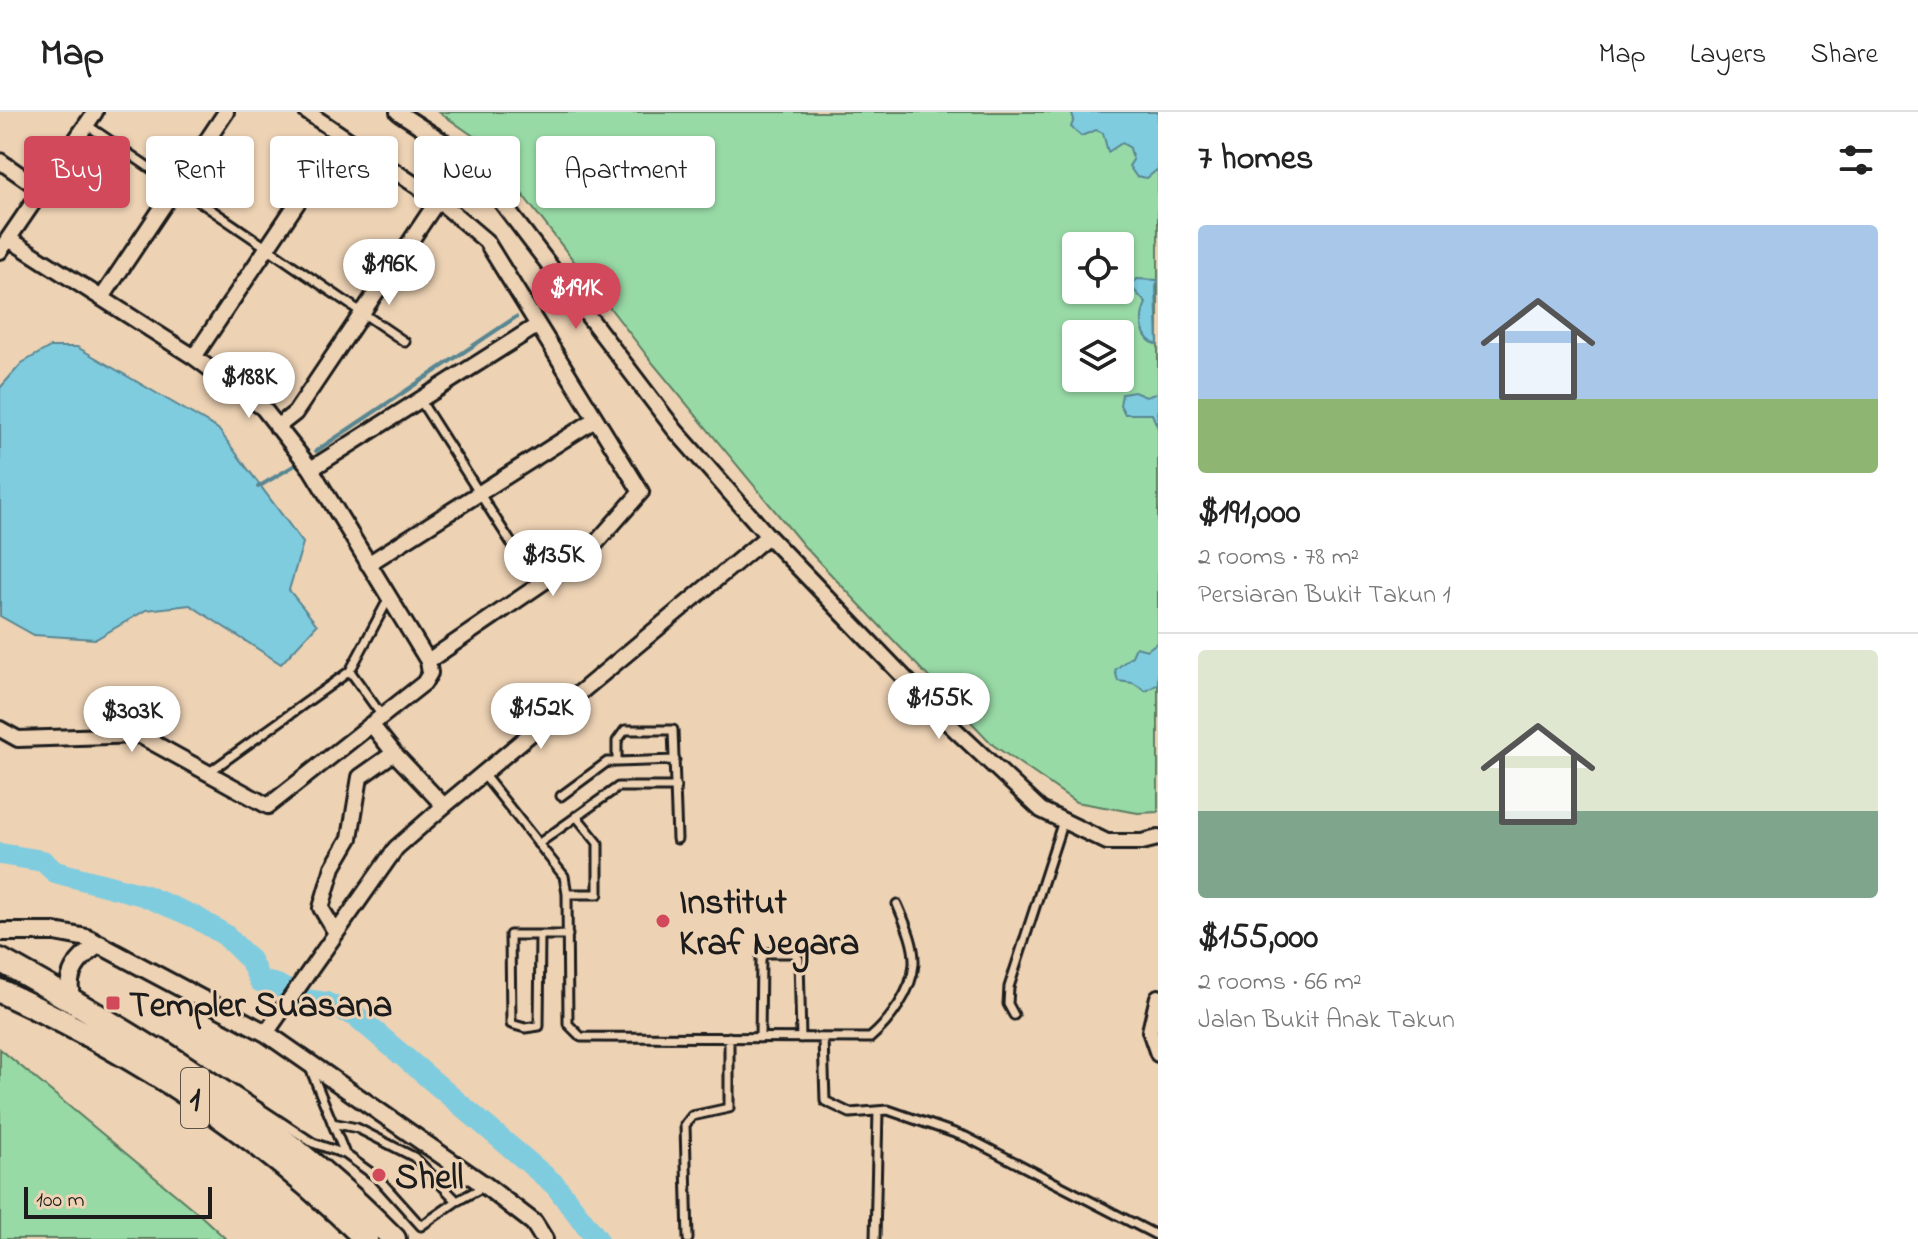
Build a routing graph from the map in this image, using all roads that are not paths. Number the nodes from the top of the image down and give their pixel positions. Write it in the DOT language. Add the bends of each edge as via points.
graph roads {
  1 [pos="226,112"];
  2 [pos="307,112"];
  3 [pos="398,112"];
  4 [pos="91,118"];
  5 [pos="79,136"];
  6 [pos="210,136"];
  7 [pos="342,136"];
  8 [pos="435,136"];
  9 [pos="0,161"];
  10 [pos="146,161"];
  11 [pos="24,178"];
  12 [pos="31,208"];
  13 [pos="162,208"];
  14 [pos="209,208"];
  15 [pos="294,208"];
  16 [pos="434,208"];
  17 [pos="447,208"];
  18 [pos="506,208"];
  19 [pos="9,239"];
  20 [pos="267,248"];
  21 [pos="0,251"];
  22 [pos="103,296"];
  23 [pos="362,312"];
  24 [pos="538,325"];
  25 [pos="405,342"];
  26 [pos="194,357"];
  27 [pos="420,400"];
  28 [pos="596,419"];
  29 [pos="277,427"];
  30 [pos="311,469"];
  31 [pos="479,493"];
  32 [pos="768,536"];
  33 [pos="368,564"];
  34 [pos="538,585"];
  35 [pos="389,598"];
  36 [pos="428,661"];
  37 [pos="350,671"];
  38 [pos="377,720"];
  39 [pos="0,729"];
  40 [pos="394,753"];
  41 [pos="675,760"];
  42 [pos="617,762"];
  43 [pos="208,773"];
  44 [pos="483,774"];
  45 [pos="676,787"];
  46 [pos="561,796"];
  47 [pos="444,806"];
  48 [pos="576,816"];
  49 [pos="1063,821"];
  50 [pos="1158,838"];
  51 [pos="677,839"];
  52 [pos="538,844"];
  53 [pos="567,894"];
  54 [pos="897,904"];
  55 [pos="0,932"];
  56 [pos="336,933"];
  57 [pos="540,935"];
  58 [pos="568,935"];
  59 [pos="100,944"];
  60 [pos="0,960"];
  61 [pos="0,991"];
  62 [pos="1158,997"];
  63 [pos="73,1001"];
  64 [pos="94,1013"];
  65 [pos="1014,1015"];
  66 [pos="266,1033"];
  67 [pos="729,1037"];
  68 [pos="760,1038"];
  69 [pos="801,1038"];
  70 [pos="823,1038"];
  71 [pos="1158,1054"];
  72 [pos="308,1063"];
  73 [pos="878,1111"];
  74 [pos="332,1123"];
  75 [pos="345,1154"];
  76 [pos="486,1186"];
  77 [pos="457,1201"];
  78 [pos="1158,1236"];
  79 [pos="366,1239"];
  80 [pos="394,1239"];
  81 [pos="544,1239"];
  82 [pos="688,1239"];
  83 [pos="875,1239"];
  1 -- 6 [label="street"];
  2 -- 7 [label="street"];
  3 -- 8 [label="street"];
  4 -- 5 [label="street"];
  4 -- 10 [label="lane"];
  9 -- 11 [label="street"];
  12 -- 19 [label="street"];
  13 -- 22 [label="street"];
  14 -- 20 [label="lane"];
  15 -- 20 [label="street"];
  16 -- 23 [label="street"];
  17 -- 24 [label="street" via="486,241"];
  18 -- 32 [label="street" via="675,430"];
  19 -- 21 [label="street"];
  19 -- 22 [label="street"];
  20 -- 23 [label="lane"];
  20 -- 26 [label="street"];
  22 -- 26 [label="street"];
  23 -- 25 [label="lane"];
  23 -- 29 [label="street" via="295,413"];
  24 -- 27 [label="street"];
  24 -- 28 [label="street"];
  26 -- 29 [label="street" via="263,408"];
  27 -- 30 [label="street"];
  27 -- 31 [label="lane"];
  28 -- 31 [label="street"];
  28 -- 34 [label="street" via="641,492 589,551"];
  29 -- 30 [label="street"];
  30 -- 33 [label="street"];
  31 -- 33 [label="street"];
  31 -- 34 [label="lane"];
  32 -- 44 [label="street"];
  32 -- 49 [label="street" via="948,723 1041,810"];
  33 -- 35 [label="street"];
  34 -- 36 [label="street"];
  35 -- 36 [label="street"];
  35 -- 37 [label="lane"];
  36 -- 38 [label="street" via="430,673 424,683"];
  37 -- 38 [label="lane"];
  37 -- 43 [label="lane"];
  38 -- 40 [label="street"];
  38 -- 43 [label="street" via="268,806"];
  39 -- 43 [label="street" via="18,739 139,735"];
  40 -- 47 [label="street"];
  40 -- 56 [label="street" via="360,777 350,838 333,867 321,908"];
  41 -- 42 [label="lane"];
  41 -- 42 [label="lane" via="673,730 625,730 617,741"];
  41 -- 45 [label="lane"];
  42 -- 46 [label="lane" via="607,762"];
  44 -- 47 [label="street"];
  44 -- 52 [label="lane"];
  45 -- 48 [label="lane" via="618,787"];
  45 -- 51 [label="lane"];
  47 -- 56 [label="street" via="396,848"];
  48 -- 52 [label="lane"];
  48 -- 53 [label="lane" via="598,843 598,894"];
  49 -- 50 [label="street" via="1107,842"];
  49 -- 65 [label="lane" via="1009,987"];
  52 -- 53 [label="lane" via="564,876"];
  53 -- 58 [label="lane"];
  54 -- 70 [label="lane" via="909,931 914,964 897,1006 870,1038"];
  55 -- 59 [label="street" via="72,934"];
  56 -- 66 [label="street"];
  57 -- 57 [label="lane" via="510,935 511,1024 525,1028 539,1026"];
  57 -- 58 [label="lane"];
  58 -- 67 [label="lane" via="568,1024 581,1037"];
  59 -- 63 [label="street" via="74,968 69,992"];
  59 -- 66 [label="street"];
  60 -- 63 [label="highway, 1"];
  61 -- 79 [label="highway, 1" via="159,1074 224,1117 299,1175"];
  62 -- 71 [label="street" via="1150,1031"];
  63 -- 64 [label="highway, 1"];
  64 -- 75 [label="lane" via="172,1048 313,1143"];
  64 -- 80 [label="highway, 1" via="237,1103 313,1162"];
  66 -- 72 [label="street"];
  67 -- 68 [label="lane"];
  67 -- 82 [label="lane" via="729,1108 692,1116 685,1125"];
  68 -- 69 [label="lane"];
  68 -- 69 [label="lane" via="761,958 766,953 794,953 799,959"];
  69 -- 70 [label="lane"];
  70 -- 73 [label="lane" via="825,1101 850,1113"];
  72 -- 74 [label="lane"];
  72 -- 76 [label="street"];
  73 -- 78 [label="lane" via="966,1137"];
  73 -- 83 [label="lane"];
  74 -- 75 [label="lane"];
  74 -- 77 [label="lane" via="357,1128 414,1157"];
  75 -- 77 [label="lane" via="378,1178 421,1226"];
  76 -- 77 [label="lane"];
  76 -- 81 [label="street" via="534,1223"];
}
